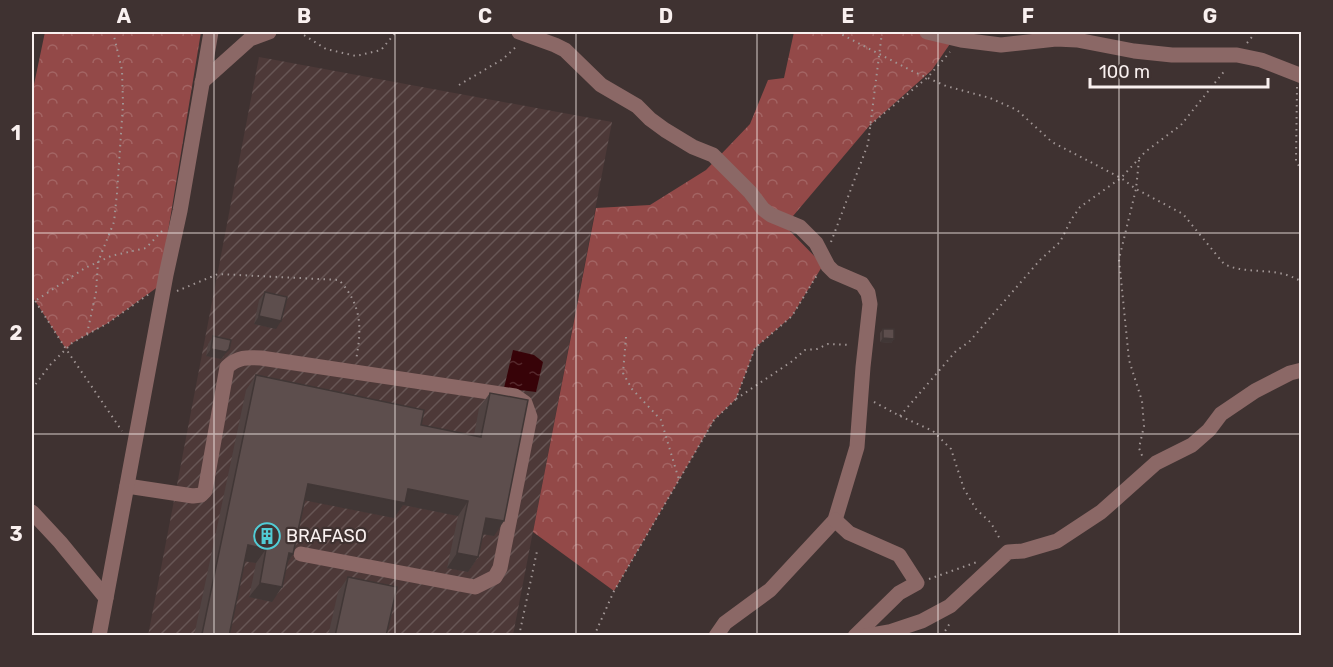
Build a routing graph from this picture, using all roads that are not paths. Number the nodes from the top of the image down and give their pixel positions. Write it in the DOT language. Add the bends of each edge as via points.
graph roads {
  1 [pos="211,32"];
  2 [pos="269,32"];
  3 [pos="927,32"];
  4 [pos="524,33"];
  5 [pos="1299,75"];
  6 [pos="202,81"];
  7 [pos="1302,370"];
  8 [pos="127,486"];
  9 [pos="32,512"];
  10 [pos="835,520"];
  11 [pos="301,554"];
  12 [pos="106,598"];
  13 [pos="99,636"];
  14 [pos="716,636"];
  15 [pos="855,636"];
  16 [pos="866,636"];
  1 -- 6 [label="street"];
  2 -- 6 [label="street" via="250,39"];
  3 -- 5 [label="street" via="1001,45 1056,39 1172,55 1237,55"];
  4 -- 10 [label="street" via="565,51 601,85 637,106 658,125 693,147 713,154 763,209 800,227 810,235 834,272 862,284 868,293 857,447"];
  6 -- 8 [label="street" via="180,211 156,295"];
  7 -- 16 [label="street" via="1255,391 1221,414 1192,445 1156,464 1101,512 1057,541 1008,552 950,606 908,627"];
  8 -- 11 [label="street" via="193,496 205,491 227,368 243,357 515,396 525,403 530,417 495,577 475,586"];
  8 -- 12 [label="street"];
  9 -- 12 [label="street"];
  10 -- 14 [label="street" via="770,590 725,623"];
  10 -- 15 [label="street" via="849,533 899,555 917,583 899,593"];
  12 -- 13 [label="street"];
}
